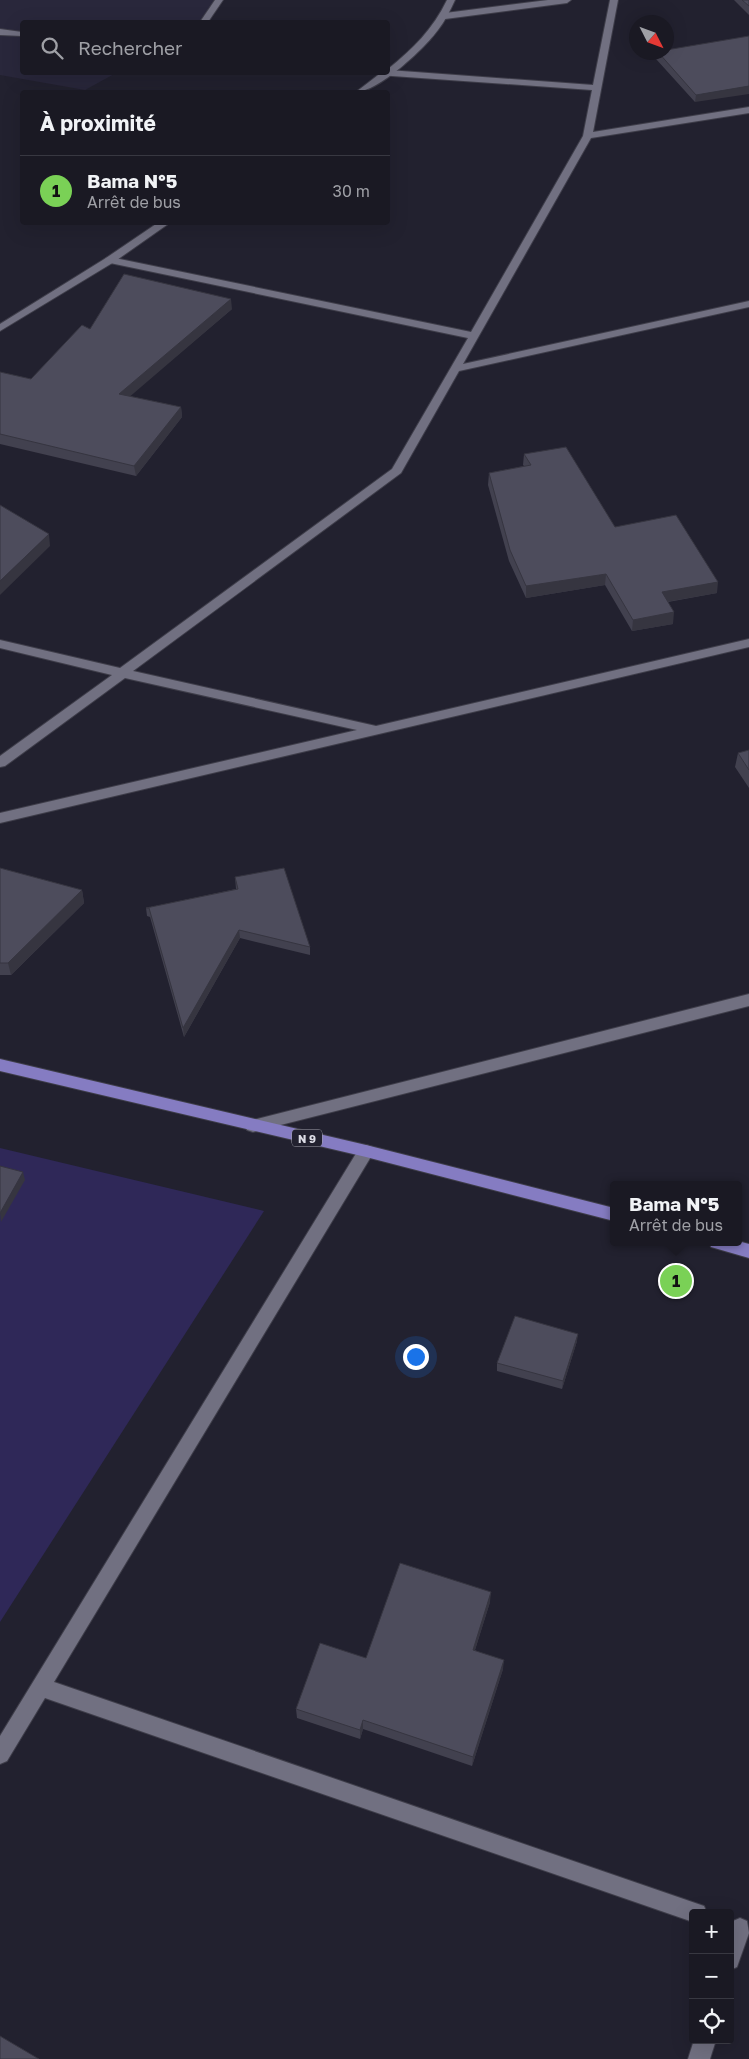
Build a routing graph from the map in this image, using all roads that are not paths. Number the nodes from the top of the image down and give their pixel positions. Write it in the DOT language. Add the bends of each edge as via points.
graph roads {
  1 [pos="219,0"];
  2 [pos="451,0"];
  3 [pos="567,0"];
  4 [pos="614,0"];
  5 [pos="445,16"];
  6 [pos="205,20"];
  7 [pos="0,32"];
  8 [pos="20,34"];
  9 [pos="390,72"];
  10 [pos="390,74"];
  11 [pos="386,75"];
  12 [pos="596,88"];
  13 [pos="363,90"];
  14 [pos="749,110"];
  15 [pos="588,136"];
  16 [pos="162,225"];
  17 [pos="110,260"];
  18 [pos="749,304"];
  19 [pos="0,328"];
  20 [pos="474,336"];
  21 [pos="455,369"];
  22 [pos="749,643"];
  23 [pos="0,644"];
  24 [pos="122,673"];
  25 [pos="376,730"];
  26 [pos="0,763"];
  27 [pos="0,818"];
  28 [pos="749,1000"];
  29 [pos="0,1065"];
  30 [pos="253,1126"];
  31 [pos="366,1151"];
  32 [pos="610,1214"];
  33 [pos="731,1246"];
  34 [pos="749,1251"];
  35 [pos="41,1687"];
  36 [pos="0,1754"];
  37 [pos="689,1910"];
  38 [pos="740,1928"];
  39 [pos="732,1954"];
  40 [pos="704,2044"];
  41 [pos="699,2059"];
  1 -- 6 [label="street"];
  2 -- 5 [label="street"];
  3 -- 5 [label="street"];
  4 -- 12 [label="street"];
  5 -- 9 [label="street"];
  7 -- 8 [label="street"];
  10 -- 12 [label="street"];
  11 -- 13 [label="street"];
  12 -- 15 [label="street"];
  14 -- 15 [label="street"];
  15 -- 20 [label="street"];
  16 -- 17 [label="street"];
  17 -- 19 [label="street"];
  17 -- 20 [label="street"];
  18 -- 21 [label="street"];
  20 -- 21 [label="street"];
  21 -- 24 [label="street" via="397,471"];
  22 -- 25 [label="street"];
  23 -- 24 [label="street"];
  24 -- 25 [label="street"];
  24 -- 26 [label="street"];
  25 -- 27 [label="street"];
  28 -- 30 [label="street"];
  29 -- 30 [label="main road, N 9"];
  30 -- 31 [label="main road, N 9"];
  31 -- 32 [label="main road, N 9"];
  31 -- 35 [label="street"];
  33 -- 34 [label="main road"];
  35 -- 36 [label="street"];
  35 -- 37 [label="street"];
  38 -- 39 [label="street"];
  40 -- 41 [label="street"];
}
